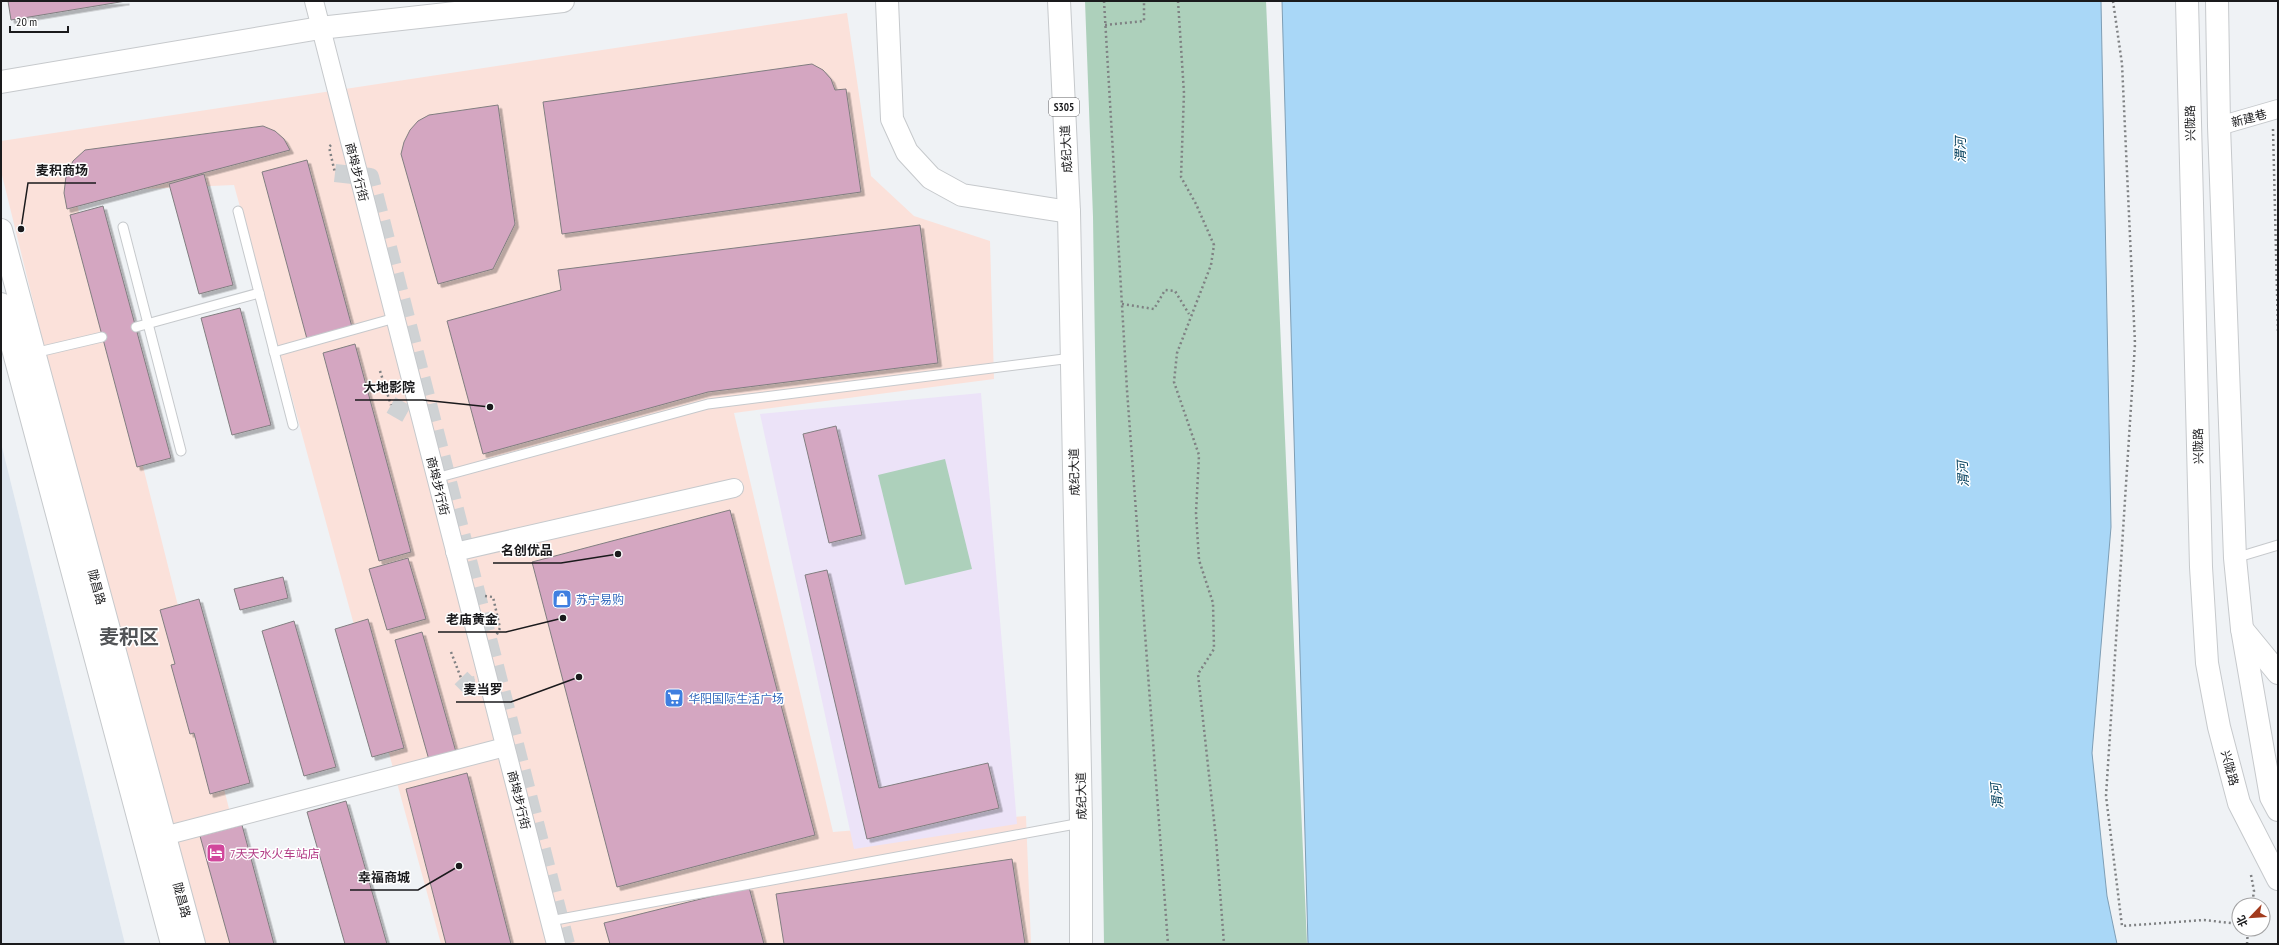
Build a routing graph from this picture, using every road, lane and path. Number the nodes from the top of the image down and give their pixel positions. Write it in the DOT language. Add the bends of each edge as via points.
graph roads {
  1 [pos="314,1"];
  2 [pos="563,1"];
  3 [pos="887,1"];
  4 [pos="1059,1"];
  5 [pos="1104,1"];
  6 [pos="1144,1"];
  7 [pos="1178,1"];
  8 [pos="2113,1"];
  9 [pos="2187,1"];
  10 [pos="2217,1"];
  11 [pos="1105,24"];
  12 [pos="320,28"];
  13 [pos="1,82"];
  14 [pos="2275,110"];
  15 [pos="2219,126"];
  16 [pos="238,211"];
  17 [pos="1069,212"];
  18 [pos="123,227"];
  19 [pos="1,230"];
  20 [pos="259,293"];
  21 [pos="1,304"];
  22 [pos="1122,304"];
  23 [pos="1190,315"];
  24 [pos="395,318"];
  25 [pos="148,324"];
  26 [pos="136,328"];
  27 [pos="2278,332"];
  28 [pos="102,337"];
  29 [pos="274,352"];
  30 [pos="34,353"];
  31 [pos="1072,358"];
  32 [pos="380,371"];
  33 [pos="391,405"];
  34 [pos="293,425"];
  35 [pos="181,451"];
  36 [pos="436,478"];
  37 [pos="734,488"];
  38 [pos="2278,545"];
  39 [pos="455,552"];
  40 [pos="2235,558"];
  41 [pos="2242,629"];
  42 [pos="451,652"];
  43 [pos="2278,673"];
  44 [pos="461,678"];
  45 [pos="505,747"];
  46 [pos="2278,810"];
  47 [pos="1081,823"];
  48 [pos="164,836"];
  49 [pos="2278,879"];
  50 [pos="550,921"];
  51 [pos="2231,923"];
  52 [pos="172,944"];
  53 [pos="194,944"];
  54 [pos="556,944"];
  55 [pos="1081,944"];
  56 [pos="1168,944"];
  57 [pos="1224,944"];
  1 -- 12 [label="street, 商埠步行街"];
  2 -- 12 [label="main road"];
  3 -- 17 [label="main road" via="892,119 907,152 931,178 962,195"];
  4 -- 17 [label="main road, 成纪大道 / S305"];
  5 -- 11 [label="path"];
  6 -- 11 [label="path" via="1144,21"];
  7 -- 23 [label="path" via="1184,93 1181,177 1214,245 1211,265"];
  8 -- 51 [label="path" via="2122,64 2135,344 2106,796 2122,926 2204,920"];
  9 -- 49 [label="main road, 兴陇路" via="2201,567 2207,663 2219,727 2239,803"];
  10 -- 15 [label="main road"];
  11 -- 22 [label="path"];
  12 -- 13 [label="main road"];
  12 -- 24 [label="street, 商埠步行街"];
  14 -- 15 [label="street, 新建巷"];
  14 -- 27 [label="path"];
  15 -- 40 [label="main road"];
  16 -- 20 [label="lane"];
  17 -- 31 [label="main road, 成纪大道"];
  18 -- 25 [label="lane"];
  19 -- 30 [label="main road, 陇昌路"];
  20 -- 25 [label="lane"];
  20 -- 29 [label="lane"];
  21 -- 52 [label="main road, 陇昌路"];
  22 -- 23 [label="path" via="1154,309 1165,290 1175,291"];
  22 -- 56 [label="path"];
  23 -- 57 [label="path" via="1177,353 1174,382 1199,455 1196,513 1199,560 1213,603 1214,649 1198,674 1216,840"];
  24 -- 29 [label="lane"];
  24 -- 36 [label="street, 商埠步行街"];
  25 -- 26 [label="lane"];
  25 -- 35 [label="lane"];
  28 -- 30 [label="lane"];
  29 -- 34 [label="lane"];
  30 -- 48 [label="main road, 陇昌路"];
  31 -- 36 [label="lane" via="708,404"];
  31 -- 47 [label="main road, 成纪大道"];
  32 -- 33 [label="path"];
  36 -- 39 [label="street, 商埠步行街"];
  37 -- 39 [label="street"];
  38 -- 40 [label="lane"];
  39 -- 45 [label="street, 商埠步行街"];
  40 -- 41 [label="main road"];
  41 -- 43 [label="main road"];
  41 -- 46 [label="main road" via="2271,797"];
  42 -- 44 [label="path"];
  45 -- 48 [label="street"];
  45 -- 50 [label="street, 商埠步行街"];
  47 -- 50 [label="lane"];
  47 -- 55 [label="main road, 成纪大道"];
  48 -- 53 [label="main road, 陇昌路"];
  50 -- 54 [label="street, 商埠步行街"];
}
